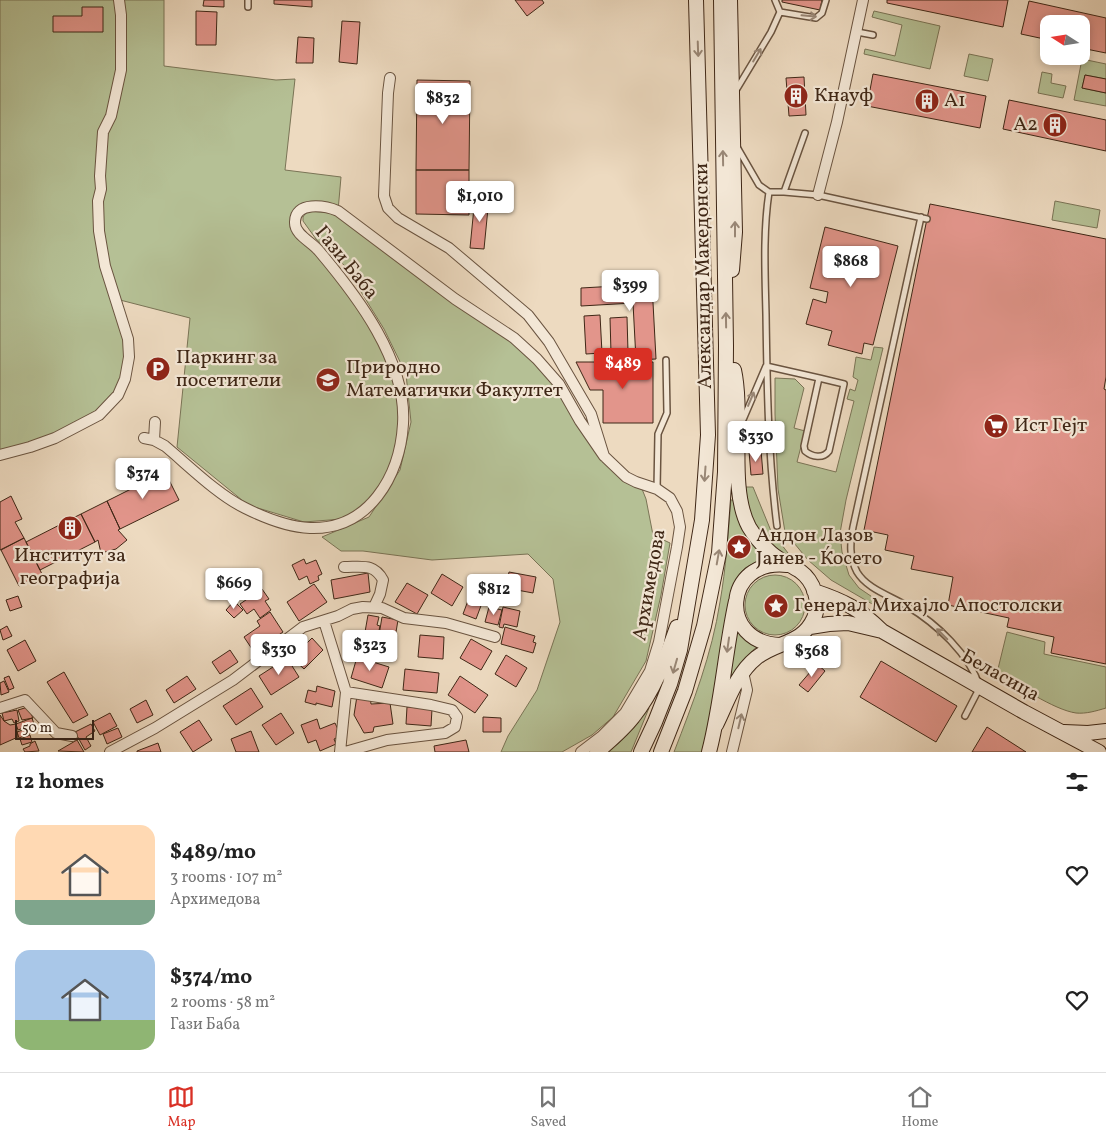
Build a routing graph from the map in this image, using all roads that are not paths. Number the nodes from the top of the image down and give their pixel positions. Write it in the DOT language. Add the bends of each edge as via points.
graph roads {
  1 [pos="119,0"];
  2 [pos="248,0"];
  3 [pos="696,0"];
  4 [pos="721,0"];
  5 [pos="730,0"];
  6 [pos="775,0"];
  7 [pos="826,0"];
  8 [pos="863,0"];
  9 [pos="248,7"];
  10 [pos="780,12"];
  11 [pos="857,32"];
  12 [pos="873,35"];
  13 [pos="390,78"];
  14 [pos="733,97"];
  15 [pos="805,133"];
  16 [pos="733,138"];
  17 [pos="769,192"];
  18 [pos="784,192"];
  19 [pos="818,195"];
  20 [pos="921,217"];
  21 [pos="927,219"];
  22 [pos="726,294"];
  23 [pos="726,346"];
  24 [pos="666,360"];
  25 [pos="766,366"];
  26 [pos="819,378"];
  27 [pos="155,422"];
  28 [pos="738,431"];
  29 [pos="0,455"];
  30 [pos="604,456"];
  31 [pos="657,488"];
  32 [pos="777,526"];
  33 [pos="788,565"];
  34 [pos="344,567"];
  35 [pos="814,591"];
  36 [pos="687,600"];
  37 [pos="736,601"];
  38 [pos="374,607"];
  39 [pos="324,621"];
  40 [pos="810,627"];
  41 [pos="882,631"];
  42 [pos="495,637"];
  43 [pos="780,645"];
  44 [pos="743,672"];
  45 [pos="980,687"];
  46 [pos="346,692"];
  47 [pos="0,708"];
  48 [pos="965,716"];
  49 [pos="716,725"];
  50 [pos="1106,731"];
  51 [pos="1064,734"];
  52 [pos="72,736"];
  53 [pos="110,752"];
  54 [pos="340,752"];
  55 [pos="345,752"];
  56 [pos="581,752"];
  57 [pos="597,752"];
  58 [pos="641,752"];
  59 [pos="661,752"];
  60 [pos="709,752"];
  61 [pos="732,752"];
  62 [pos="1077,752"];
  63 [pos="1099,752"];
  1 -- 29 [label="street" via="121,70 111,116 103,132 102,189 98,201 104,266 128,338 125,379 118,395 99,415 56,438"];
  2 -- 9 [label="lane"];
  3 -- 36 [label="street, Александар Македонски, one-way" via="708,435 702,520"];
  22 -- 4 [label="street, Александар Македонски, one-way"];
  5 -- 14 [label="street"];
  6 -- 10 [label="lane"];
  10 -- 7 [label="lane, one-way" via="816,18 822,13"];
  8 -- 11 [label="street"];
  14 -- 10 [label="lane, one-way" via="772,32"];
  11 -- 12 [label="lane"];
  11 -- 19 [label="street"];
  13 -- 30 [label="street, Архимедова" via="384,196 388,208 398,218 448,248 528,315 549,342 591,414"];
  14 -- 16 [label="street"];
  15 -- 18 [label="lane"];
  16 -- 17 [label="lane" via="759,185"];
  22 -- 16 [label="street, one-way" via="735,232"];
  17 -- 18 [label="lane"];
  17 -- 25 [label="lane" via="765,231"];
  18 -- 19 [label="lane"];
  19 -- 20 [label="lane"];
  20 -- 21 [label="lane"];
  45 -- 20 [label="lane, one-way" via="972,667 926,618 863,580 853,561 850,546"];
  23 -- 22 [label="street, Александар Македонски, one-way"];
  23 -- 28 [label="street" via="735,373"];
  59 -- 23 [label="street, Александар Македонски, one-way" via="685,691 719,553 726,472"];
  24 -- 31 [label="lane" via="667,413 658,434"];
  25 -- 26 [label="lane"];
  28 -- 25 [label="lane, one-way"];
  25 -- 32 [label="lane"];
  26 -- 26 [label="lane" via="804,446 810,455 822,457 829,451 844,384"];
  27 -- 30 [label="street, Гази Баба" via="149,439 231,500 262,516 301,527 328,526 355,516 384,489 402,435 400,390 391,359 370,321 332,266 296,228 296,216 302,209 320,206 338,211 458,301 514,338 559,384"];
  28 -- 33 [label="street" via="743,514 757,539"];
  30 -- 31 [label="street, Архимедова" via="626,477"];
  31 -- 56 [label="street, Архимедова" via="670,498 680,527 659,642 650,671 625,713"];
  33 -- 35 [label="street" via="808,580"];
  33 -- 37 [label="street" via="760,567 748,575"];
  34 -- 38 [label="street" via="371,567 378,571 383,580"];
  35 -- 40 [label="street" via="817,603"];
  35 -- 41 [label="street, Беласица" via="866,615"];
  36 -- 57 [label="street" via="658,677 633,716"];
  36 -- 58 [label="street, Александар Македонски, one-way" via="680,650 670,684"];
  37 -- 43 [label="street" via="739,621 752,636 760,642"];
  37 -- 49 [label="street, one-way"];
  38 -- 39 [label="street" via="352,609"];
  38 -- 42 [label="street" via="404,618 446,623"];
  39 -- 46 [label="street"];
  39 -- 53 [label="street" via="303,627 233,680"];
  40 -- 41 [label="street, Беласица" via="848,623"];
  40 -- 43 [label="street" via="802,636"];
  41 -- 45 [label="street, Беласица"];
  43 -- 44 [label="street" via="756,658"];
  44 -- 49 [label="street"];
  61 -- 44 [label="street, one-way" via="747,690"];
  45 -- 48 [label="lane"];
  45 -- 51 [label="street, Беласица"];
  46 -- 54 [label="street"];
  46 -- 55 [label="street" via="432,705 452,710 457,717 455,727 445,732 387,740"];
  47 -- 52 [label="street" via="25,700 56,734"];
  49 -- 60 [label="street"];
  50 -- 51 [label="street"];
  51 -- 62 [label="street"];
  51 -- 63 [label="street, Беласица"];
}
